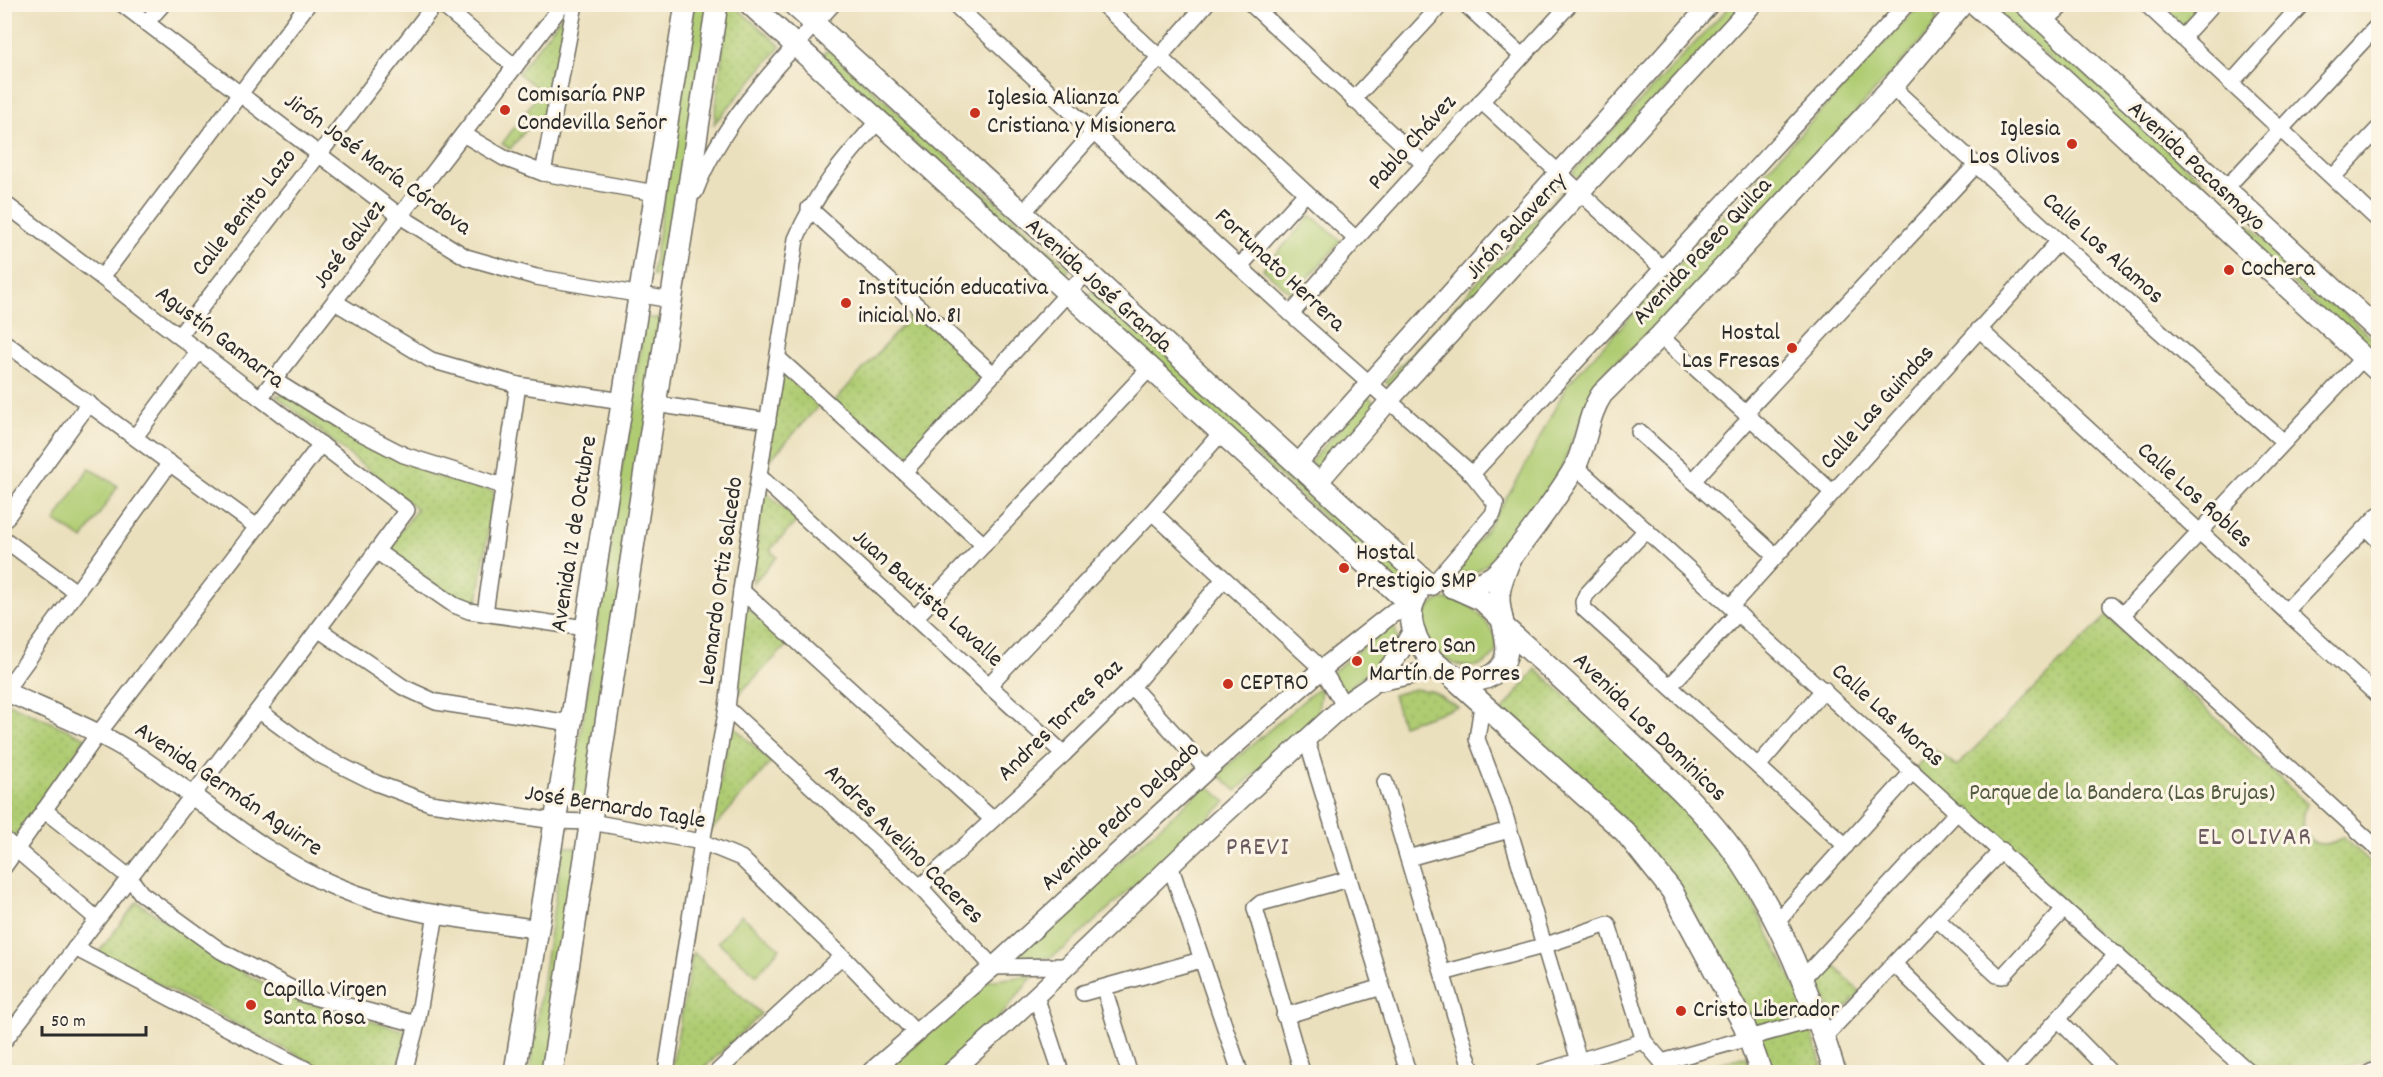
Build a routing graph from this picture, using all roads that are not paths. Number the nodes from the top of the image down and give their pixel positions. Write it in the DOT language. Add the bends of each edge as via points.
graph roads {
  1 [pos="163,4"];
  2 [pos="308,4"];
  3 [pos="435,4"];
  4 [pos="441,4"];
  5 [pos="563,4"];
  6 [pos="575,4"];
  7 [pos="686,4"];
  8 [pos="717,4"];
  9 [pos="750,4"];
  10 [pos="793,4"];
  11 [pos="833,4"];
  12 [pos="954,4"];
  13 [pos="1102,4"];
  14 [pos="1206,4"];
  15 [pos="1251,4"];
  16 [pos="1442,4"];
  17 [pos="1466,4"];
  18 [pos="1570,4"];
  19 [pos="1710,4"];
  20 [pos="1753,4"];
  21 [pos="1907,4"];
  22 [pos="1962,4"];
  23 [pos="1976,4"];
  24 [pos="2025,4"];
  25 [pos="2064,4"];
  26 [pos="2146,4"];
  27 [pos="2213,4"];
  28 [pos="2302,4"];
  29 [pos="130,7"];
  30 [pos="2044,22"];
  31 [pos="146,23"];
  32 [pos="814,24"];
  33 [pos="2379,25"];
  34 [pos="2182,38"];
  35 [pos="795,45"];
  36 [pos="1522,56"];
  37 [pos="1159,57"];
  38 [pos="515,67"];
  39 [pos="2231,83"];
  40 [pos="1892,87"];
  41 [pos="241,95"];
  42 [pos="1353,100"];
  43 [pos="1481,101"];
  44 [pos="879,121"];
  45 [pos="2280,129"];
  46 [pos="2379,129"];
  47 [pos="1094,131"];
  48 [pos="463,134"];
  49 [pos="320,154"];
  50 [pos="1424,164"];
  51 [pos="1976,165"];
  52 [pos="1560,172"];
  53 [pos="543,173"];
  54 [pos="2333,177"];
  55 [pos="2225,189"];
  56 [pos="656,193"];
  57 [pos="1306,193"];
  58 [pos="1580,193"];
  59 [pos="4,203"];
  60 [pos="809,208"];
  61 [pos="1022,214"];
  62 [pos="400,216"];
  63 [pos="684,220"];
  64 [pos="2379,220"];
  65 [pos="1356,239"];
  66 [pos="2059,241"];
  67 [pos="1240,266"];
  68 [pos="1661,267"];
  69 [pos="1087,272"];
  70 [pos="102,277"];
  71 [pos="1067,292"];
  72 [pos="639,295"];
  73 [pos="671,300"];
  74 [pos="335,302"];
  75 [pos="1291,314"];
  76 [pos="1979,329"];
  77 [pos="2379,330"];
  78 [pos="179,336"];
  79 [pos="1660,336"];
  80 [pos="6,345"];
  81 [pos="199,351"];
  82 [pos="778,358"];
  83 [pos="2365,366"];
  84 [pos="1150,368"];
  85 [pos="993,374"];
  86 [pos="275,381"];
  87 [pos="1370,383"];
  88 [pos="518,385"];
  89 [pos="260,398"];
  90 [pos="622,401"];
  91 [pos="1389,401"];
  92 [pos="88,403"];
  93 [pos="655,404"];
  94 [pos="1748,415"];
  95 [pos="768,421"];
  96 [pos="1639,432"];
  97 [pos="1221,433"];
  98 [pos="135,437"];
  99 [pos="2284,442"];
  100 [pos="321,444"];
  101 [pos="170,463"];
  102 [pos="1297,464"];
  103 [pos="1575,466"];
  104 [pos="904,472"];
  105 [pos="1472,474"];
  106 [pos="759,476"];
  107 [pos="1694,481"];
  108 [pos="1318,483"];
  109 [pos="503,486"];
  110 [pos="1832,492"];
  111 [pos="1152,512"];
  112 [pos="2379,515"];
  113 [pos="4,521"];
  114 [pos="257,527"];
  115 [pos="2366,528"];
  116 [pos="1646,530"];
  117 [pos="2200,532"];
  118 [pos="4,539"];
  119 [pos="2379,540"];
  120 [pos="984,545"];
  121 [pos="376,552"];
  122 [pos="1512,555"];
  123 [pos="1776,556"];
  124 [pos="1224,579"];
  125 [pos="1438,585"];
  126 [pos="741,590"];
  127 [pos="76,592"];
  128 [pos="1412,608"];
  129 [pos="1735,609"];
  130 [pos="2286,611"];
  131 [pos="485,613"];
  132 [pos="915,618"];
  133 [pos="1503,623"];
  134 [pos="585,628"];
  135 [pos="318,629"];
  136 [pos="1412,631"];
  137 [pos="1322,669"];
  138 [pos="1444,670"];
  139 [pos="1373,683"];
  140 [pos="988,686"];
  141 [pos="1670,686"];
  142 [pos="1132,687"];
  143 [pos="1824,689"];
  144 [pos="4,691"];
  145 [pos="2379,696"];
  146 [pos="1344,705"];
  147 [pos="1482,705"];
  148 [pos="727,708"];
  149 [pos="258,710"];
  150 [pos="570,723"];
  151 [pos="98,734"];
  152 [pos="1307,741"];
  153 [pos="1064,754"];
  154 [pos="1758,766"];
  155 [pos="1207,770"];
  156 [pos="1914,771"];
  157 [pos="1385,782"];
  158 [pos="193,796"];
  159 [pos="44,810"];
  160 [pos="1958,811"];
  161 [pos="991,818"];
  162 [pos="554,821"];
  163 [pos="591,822"];
  164 [pos="1509,830"];
  165 [pos="4,839"];
  166 [pos="702,842"];
  167 [pos="1846,846"];
  168 [pos="17,849"];
  169 [pos="2379,849"];
  170 [pos="2002,850"];
  171 [pos="1408,858"];
  172 [pos="1170,865"];
  173 [pos="4,867"];
  174 [pos="129,877"];
  175 [pos="1349,879"];
  176 [pos="920,886"];
  177 [pos="2064,909"];
  178 [pos="436,914"];
  179 [pos="97,919"];
  180 [pos="1938,920"];
  181 [pos="1776,923"];
  182 [pos="537,929"];
  183 [pos="1543,946"];
  184 [pos="75,948"];
  185 [pos="2117,954"];
  186 [pos="842,956"];
  187 [pos="1201,960"];
  188 [pos="1895,964"];
  189 [pos="1065,966"];
  190 [pos="993,968"];
  191 [pos="1443,973"];
  192 [pos="1802,979"];
  193 [pos="1382,987"];
  194 [pos="1104,988"];
  195 [pos="1083,993"];
  196 [pos="1036,996"];
  197 [pos="1284,1016"];
  198 [pos="2059,1020"];
  199 [pos="417,1024"];
  200 [pos="1821,1028"];
  201 [pos="916,1033"];
  202 [pos="1750,1038"];
  203 [pos="4,1041"];
  204 [pos="1644,1041"];
  205 [pos="1580,1061"];
  206 [pos="1664,1067"];
  207 [pos="2379,1070"];
  208 [pos="2109,1071"];
  209 [pos="311,1072"];
  210 [pos="405,1072"];
  211 [pos="515,1072"];
  212 [pos="552,1072"];
  213 [pos="666,1072"];
  214 [pos="717,1072"];
  215 [pos="871,1072"];
  216 [pos="951,1072"];
  217 [pos="1061,1072"];
  218 [pos="1129,1072"];
  219 [pos="1240,1072"];
  220 [pos="1302,1072"];
  221 [pos="1408,1072"];
  222 [pos="1472,1072"];
  223 [pos="1542,1072"];
  224 [pos="1761,1072"];
  225 [pos="1835,1072"];
  226 [pos="2004,1072"];
  227 [pos="2010,1072"];
  228 [pos="2249,1072"];
  229 [pos="2371,1072"];
  1 -- 31 [label="street"];
  2 -- 41 [label="street"];
  3 -- 49 [label="street, Calle Benito Lazo"];
  4 -- 38 [label="street"];
  5 -- 38 [label="street, José Galvez"];
  6 -- 53 [label="street"];
  7 -- 56 [label="main road, Avenida 12 de Octubre"];
  8 -- 63 [label="main road"];
  9 -- 35 [label="main road, Avenida José Granda"];
  10 -- 32 [label="main road, Avenida José Granda"];
  11 -- 32 [label="street"];
  12 -- 47 [label="street, Fortunato Herrera"];
  13 -- 37 [label="street"];
  14 -- 37 [label="street"];
  15 -- 42 [label="street"];
  16 -- 42 [label="street"];
  17 -- 36 [label="street"];
  18 -- 36 [label="street, Pablo Chávez"];
  19 -- 52 [label="street, Jirón Salaverry"];
  20 -- 58 [label="street, Jirón Salaverry"];
  21 -- 68 [label="street, Avenida Paseo Quilca"];
  22 -- 40 [label="main road, Avenida Paseo Quilca"];
  23 -- 83 [label="main road, Avenida Pacasmayo" via="2069,84"];
  24 -- 30 [label="main road, Avenida Pacasmayo"];
  25 -- 30 [label="street"];
  26 -- 34 [label="street"];
  27 -- 34 [label="street"];
  28 -- 39 [label="street"];
  29 -- 31 [label="street, Jirón José María Córdova"];
  30 -- 55 [label="main road, Avenida Pacasmayo"];
  31 -- 41 [label="street, Jirón José María Córdova"];
  32 -- 35 [label="street"];
  32 -- 61 [label="main road, Avenida José Granda"];
  33 -- 45 [label="street"];
  34 -- 39 [label="street"];
  35 -- 44 [label="main road, Avenida José Granda"];
  35 -- 63 [label="street" via="726,133 703,171"];
  36 -- 43 [label="street, Pablo Chávez"];
  37 -- 47 [label="street"];
  37 -- 57 [label="street"];
  38 -- 48 [label="street, José Galvez"];
  39 -- 45 [label="street"];
  40 -- 51 [label="street, Calle Los Alamos"];
  40 -- 79 [label="main road, Avenida Paseo Quilca"];
  41 -- 49 [label="street, Jirón José María Córdova"];
  41 -- 70 [label="street"];
  42 -- 50 [label="street"];
  43 -- 50 [label="street, Pablo Chávez"];
  43 -- 52 [label="street"];
  44 -- 60 [label="street, Leonardo Ortiz Salcedo" via="825,182"];
  44 -- 71 [label="main road, Avenida José Granda"];
  45 -- 54 [label="street"];
  45 -- 55 [label="street"];
  46 -- 54 [label="street"];
  47 -- 61 [label="street"];
  47 -- 67 [label="street, Fortunato Herrera"];
  48 -- 53 [label="street" via="504,158"];
  48 -- 62 [label="street, José Galvez"];
  49 -- 62 [label="street, Jirón José María Córdova"];
  49 -- 78 [label="street, Calle Benito Lazo"];
  50 -- 65 [label="street, Pablo Chávez"];
  51 -- 66 [label="street, Calle Los Alamos"];
  51 -- 94 [label="street"];
  52 -- 58 [label="street"];
  52 -- 87 [label="street, Jirón Salaverry"];
  53 -- 56 [label="street"];
  54 -- 64 [label="street"];
  55 -- 77 [label="main road, Avenida Pacasmayo"];
  56 -- 72 [label="main road, Avenida 12 de Octubre"];
  57 -- 65 [label="street"];
  57 -- 67 [label="street"];
  58 -- 68 [label="street"];
  58 -- 91 [label="street, Jirón Salaverry"];
  59 -- 70 [label="street, Agustín Gamarra"];
  60 -- 82 [label="street, Leonardo Ortiz Salcedo" via="796,239"];
  60 -- 85 [label="street"];
  61 -- 69 [label="main road, Avenida José Granda"];
  62 -- 72 [label="street, Jirón José María Córdova" via="466,257 536,277"];
  62 -- 74 [label="street, José Galvez"];
  63 -- 73 [label="main road"];
  65 -- 75 [label="street, Pablo Chávez"];
  66 -- 76 [label="street, Calle Las Guindas"];
  66 -- 99 [label="street, Calle Los Alamos"];
  67 -- 75 [label="street, Fortunato Herrera"];
  68 -- 105 [label="street, Avenida Paseo Quilca"];
  69 -- 71 [label="street"];
  69 -- 102 [label="main road, Avenida José Granda"];
  70 -- 78 [label="street, Agustín Gamarra"];
  71 -- 84 [label="main road, Avenida José Granda"];
  71 -- 85 [label="street"];
  72 -- 73 [label="street, Jirón José María Córdova"];
  72 -- 90 [label="main road, Avenida 12 de Octubre"];
  73 -- 93 [label="main road"];
  74 -- 86 [label="street, José Galvez"];
  74 -- 88 [label="street" via="431,360"];
  75 -- 87 [label="street, Fortunato Herrera"];
  76 -- 110 [label="street, Calle Las Guindas"];
  76 -- 117 [label="street, Calle Los Robles"];
  78 -- 81 [label="street, Agustín Gamarra"];
  79 -- 94 [label="street"];
  79 -- 103 [label="main road, Avenida Paseo Quilca" via="1596,404"];
  80 -- 92 [label="street"];
  81 -- 89 [label="street, Agustín Gamarra"];
  81 -- 98 [label="street"];
  82 -- 95 [label="street, Leonardo Ortiz Salcedo"];
  82 -- 104 [label="street"];
  83 -- 99 [label="street"];
  84 -- 97 [label="main road, Avenida José Granda"];
  84 -- 120 [label="street"];
  85 -- 104 [label="street"];
  86 -- 89 [label="street, José Galvez"];
  86 -- 109 [label="street" via="404,455"];
  87 -- 91 [label="street, Fortunato Herrera"];
  87 -- 102 [label="street, Jirón Salaverry"];
  88 -- 90 [label="street"];
  88 -- 109 [label="street"];
  89 -- 100 [label="street, Agustín Gamarra"];
  90 -- 134 [label="main road, Avenida 12 de Octubre"];
  91 -- 105 [label="street, Fortunato Herrera"];
  91 -- 108 [label="street, Jirón Salaverry"];
  92 -- 98 [label="street"];
  92 -- 113 [label="street"];
  93 -- 95 [label="street"];
  93 -- 163 [label="main road"];
  94 -- 107 [label="street"];
  94 -- 110 [label="street"];
  95 -- 106 [label="street, Leonardo Ortiz Salcedo"];
  96 -- 107 [label="street"];
  97 -- 111 [label="street"];
  97 -- 128 [label="main road, Avenida José Granda"];
  98 -- 101 [label="street"];
  99 -- 117 [label="street"];
  100 -- 114 [label="street"];
  100 -- 121 [label="street, Agustín Gamarra" via="407,510"];
  101 -- 114 [label="street"];
  101 -- 127 [label="street"];
  102 -- 108 [label="main road, Avenida José Granda"];
  103 -- 116 [label="street, Calle Las Moras"];
  103 -- 122 [label="main road, Avenida Paseo Quilca"];
  104 -- 120 [label="street"];
  105 -- 125 [label="street, Fortunato Herrera" via="1495,508"];
  106 -- 126 [label="street, Leonardo Ortiz Salcedo"];
  106 -- 132 [label="street, Juan Bautista Lavalle"];
  107 -- 123 [label="street"];
  108 -- 125 [label="main road, Avenida José Granda"];
  109 -- 131 [label="street"];
  110 -- 123 [label="street, Calle Las Guindas"];
  111 -- 124 [label="street"];
  111 -- 140 [label="street"];
  112 -- 115 [label="street"];
  114 -- 151 [label="street"];
  115 -- 119 [label="street"];
  115 -- 130 [label="street"];
  116 -- 129 [label="street, Calle Las Moras"];
  116 -- 141 [label="street" via="1586,595 1584,609"];
  117 -- 130 [label="street, Calle Los Robles"];
  117 -- 169 [label="street" via="2117,610"];
  118 -- 127 [label="street"];
  120 -- 132 [label="street"];
  121 -- 131 [label="street" via="454,604"];
  121 -- 135 [label="street"];
  122 -- 125 [label="main road, Avenida Paseo Quilca" via="1485,581"];
  122 -- 133 [label="main road, Avenida Paseo Quilca" via="1499,589"];
  123 -- 129 [label="street, Calle Las Guindas"];
  124 -- 137 [label="street"];
  124 -- 142 [label="street, Andres Torres Paz"];
  125 -- 128 [label="main road" via="1419,593"];
  125 -- 133 [label="main road" via="1482,600"];
  126 -- 148 [label="street, Leonardo Ortiz Salcedo"];
  126 -- 161 [label="street"];
  127 -- 144 [label="street"];
  128 -- 136 [label="main road"];
  128 -- 137 [label="street, Avenida Pedro Delgado" via="1394,612"];
  129 -- 141 [label="street, Calle Las Guindas"];
  129 -- 143 [label="street, Calle Las Moras"];
  130 -- 145 [label="street, Calle Los Robles"];
  131 -- 134 [label="street"];
  132 -- 140 [label="street, Juan Bautista Lavalle"];
  133 -- 138 [label="main road" via="1506,656 1491,677 1467,679"];
  133 -- 181 [label="main road, Avenida Los Dominicos" via="1695,803 1735,853"];
  134 -- 150 [label="main road, Avenida 12 de Octubre"];
  135 -- 149 [label="street"];
  135 -- 150 [label="street" via="403,687 436,702"];
  136 -- 138 [label="main road"];
  136 -- 139 [label="street" via="1394,661"];
  137 -- 146 [label="street"];
  137 -- 155 [label="street, Avenida Pedro Delgado"];
  138 -- 139 [label="street"];
  138 -- 147 [label="main road"];
  139 -- 146 [label="street"];
  140 -- 153 [label="street, Juan Bautista Lavalle"];
  141 -- 154 [label="street"];
  142 -- 153 [label="street, Andres Torres Paz"];
  142 -- 155 [label="street"];
  143 -- 154 [label="street"];
  143 -- 156 [label="street, Calle Las Moras"];
  144 -- 151 [label="street, Avenida Germán Aguirre"];
  146 -- 152 [label="street"];
  147 -- 164 [label="street" via="1477,739"];
  147 -- 202 [label="main road" via="1614,821 1665,882"];
  148 -- 166 [label="street, Leonardo Ortiz Salcedo"];
  148 -- 176 [label="street, Andres Avelino Caceres"];
  149 -- 158 [label="street"];
  149 -- 162 [label="street, José Bernardo Tagle" via="318,754 376,783 430,802"];
  150 -- 162 [label="main road, Avenida 12 de Octubre"];
  151 -- 158 [label="street, Avenida Germán Aguirre" via="138,756"];
  151 -- 159 [label="street"];
  152 -- 172 [label="street"];
  152 -- 175 [label="street"];
  153 -- 161 [label="street, Andres Torres Paz"];
  154 -- 167 [label="street"];
  155 -- 190 [label="street, Avenida Pedro Delgado"];
  156 -- 160 [label="street, Calle Las Moras"];
  156 -- 167 [label="street"];
  157 -- 171 [label="street"];
  158 -- 174 [label="street"];
  158 -- 178 [label="street, Avenida Germán Aguirre" via="317,878 380,903"];
  159 -- 168 [label="street"];
  159 -- 174 [label="street"];
  160 -- 170 [label="street, Calle Las Moras"];
  160 -- 192 [label="street"];
  161 -- 176 [label="street, Andres Torres Paz"];
  162 -- 163 [label="street, José Bernardo Tagle"];
  162 -- 182 [label="main road, Avenida 12 de Octubre"];
  163 -- 166 [label="street, José Bernardo Tagle"];
  163 -- 212 [label="main road"];
  164 -- 171 [label="street"];
  164 -- 183 [label="street"];
  165 -- 168 [label="street"];
  166 -- 186 [label="street, José Bernardo Tagle" via="741,858"];
  166 -- 213 [label="street, Leonardo Ortiz Salcedo"];
  167 -- 181 [label="street"];
  168 -- 173 [label="street"];
  168 -- 179 [label="street"];
  170 -- 177 [label="street, Calle Las Moras"];
  170 -- 180 [label="street"];
  171 -- 191 [label="street"];
  172 -- 187 [label="street"];
  172 -- 189 [label="street"];
  174 -- 179 [label="street"];
  174 -- 199 [label="street" via="141,894 221,951 302,994"];
  175 -- 193 [label="street"];
  175 -- 197 [label="street" via="1261,903 1255,908"];
  176 -- 190 [label="street, Andres Avelino Caceres"];
  177 -- 180 [label="street" via="2003,976 1997,975"];
  177 -- 185 [label="street, Calle Las Moras"];
  178 -- 182 [label="street, Avenida Germán Aguirre"];
  178 -- 199 [label="street"];
  179 -- 184 [label="street"];
  180 -- 188 [label="street"];
  181 -- 192 [label="main road, Avenida Los Dominicos"];
  182 -- 211 [label="main road, Avenida 12 de Octubre"];
  183 -- 191 [label="street"];
  183 -- 204 [label="street" via="1608,924"];
  183 -- 205 [label="street"];
  184 -- 203 [label="street"];
  184 -- 209 [label="street"];
  185 -- 198 [label="street"];
  185 -- 228 [label="street, Calle Las Moras"];
  186 -- 201 [label="street, José Bernardo Tagle"];
  186 -- 214 [label="street"];
  187 -- 194 [label="street"];
  187 -- 219 [label="street"];
  188 -- 200 [label="street"];
  188 -- 226 [label="street"];
  189 -- 190 [label="street"];
  189 -- 196 [label="street"];
  190 -- 201 [label="street, Avenida Pedro Delgado"];
  191 -- 222 [label="street"];
  192 -- 200 [label="main road, Avenida Los Dominicos"];
  193 -- 197 [label="street"];
  193 -- 221 [label="street"];
  194 -- 195 [label="street"];
  194 -- 218 [label="street"];
  196 -- 216 [label="street"];
  196 -- 217 [label="street"];
  197 -- 220 [label="street"];
  198 -- 208 [label="street"];
  198 -- 227 [label="street"];
  199 -- 210 [label="street"];
  200 -- 202 [label="street"];
  200 -- 225 [label="main road, Avenida Los Dominicos"];
  201 -- 215 [label="street, Avenida Pedro Delgado"];
  202 -- 206 [label="street"];
  202 -- 224 [label="main road"];
  204 -- 205 [label="street"];
  204 -- 206 [label="street"];
  205 -- 223 [label="street"];
  207 -- 229 [label="street"];
}
